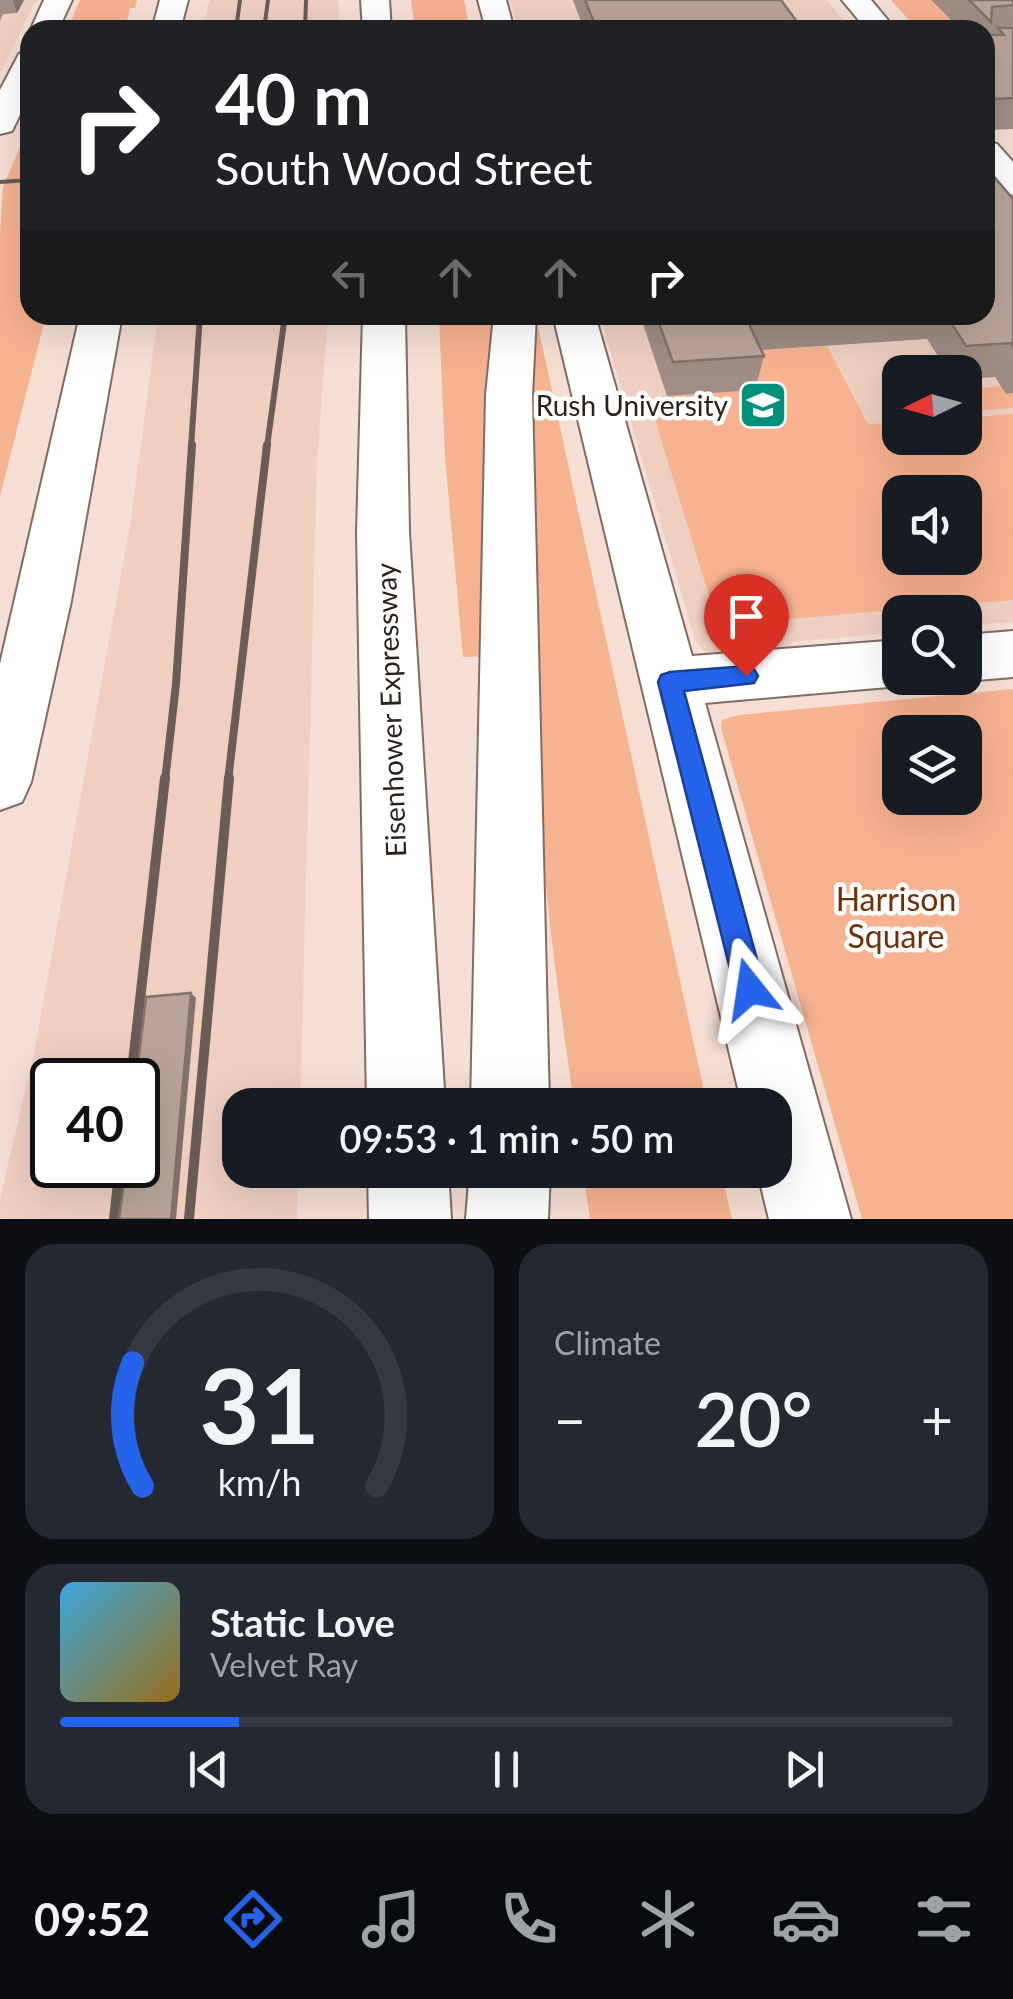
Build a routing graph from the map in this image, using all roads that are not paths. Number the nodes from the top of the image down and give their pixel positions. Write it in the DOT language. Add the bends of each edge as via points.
graph roads {
  1 [pos="856,0"];
  2 [pos="873,20"];
  3 [pos="20,81"];
  4 [pos="0,124"];
  5 [pos="995,163"];
  6 [pos="1013,184"];
  7 [pos="99,325"];
  8 [pos="384,325"];
  9 [pos="514,325"];
  10 [pos="577,325"];
  11 [pos="1013,654"];
  12 [pos="982,657"];
  13 [pos="882,664"];
  14 [pos="670,682"];
  15 [pos="0,782"];
  16 [pos="405,1088"];
  17 [pos="510,1088"];
  18 [pos="409,1188"];
  19 [pos="509,1188"];
  20 [pos="410,1219"];
  21 [pos="507,1219"];
  22 [pos="810,1219"];
  1 -- 2 [label="main road"];
  3 -- 4 [label="main road"];
  5 -- 6 [label="main road"];
  7 -- 15 [label="main road"];
  8 -- 16 [label="main road, Eisenhower Expressway" via="382,532"];
  9 -- 17 [label="main road"];
  10 -- 14 [label="main road"];
  11 -- 12 [label="main road"];
  13 -- 14 [label="main road"];
  14 -- 22 [label="main road"];
  18 -- 20 [label="main road"];
  19 -- 21 [label="main road"];
}
